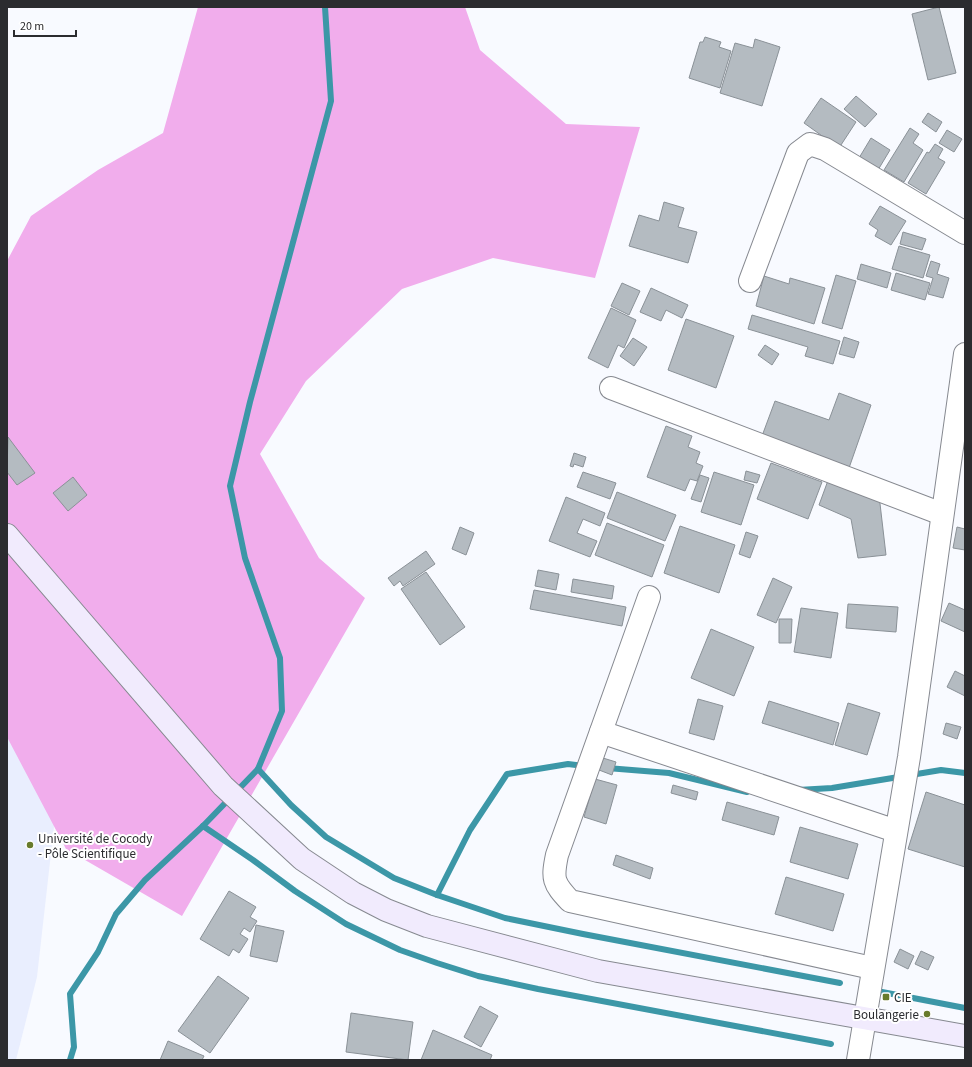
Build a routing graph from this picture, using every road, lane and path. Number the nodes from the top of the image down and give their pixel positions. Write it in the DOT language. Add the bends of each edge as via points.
graph roads {
  1 [pos="965,233"];
  2 [pos="750,281"];
  3 [pos="965,354"];
  4 [pos="611,388"];
  5 [pos="942,514"];
  6 [pos="7,535"];
  7 [pos="649,597"];
  8 [pos="601,732"];
  9 [pos="896,831"];
  10 [pos="872,968"];
  11 [pos="864,1018"];
  12 [pos="965,1036"];
  13 [pos="858,1060"];
  1 -- 2 [label="street" via="825,149 810,144 798,153"];
  3 -- 5 [label="street"];
  4 -- 5 [label="street"];
  5 -- 9 [label="street"];
  6 -- 11 [label="main road" via="223,786 302,859 353,893 386,910 427,926 598,971"];
  7 -- 8 [label="street"];
  8 -- 9 [label="street"];
  8 -- 10 [label="street" via="557,855 553,874 558,889 570,901"];
  9 -- 10 [label="street"];
  10 -- 11 [label="street"];
  11 -- 12 [label="main road"];
  11 -- 13 [label="street"];
}
